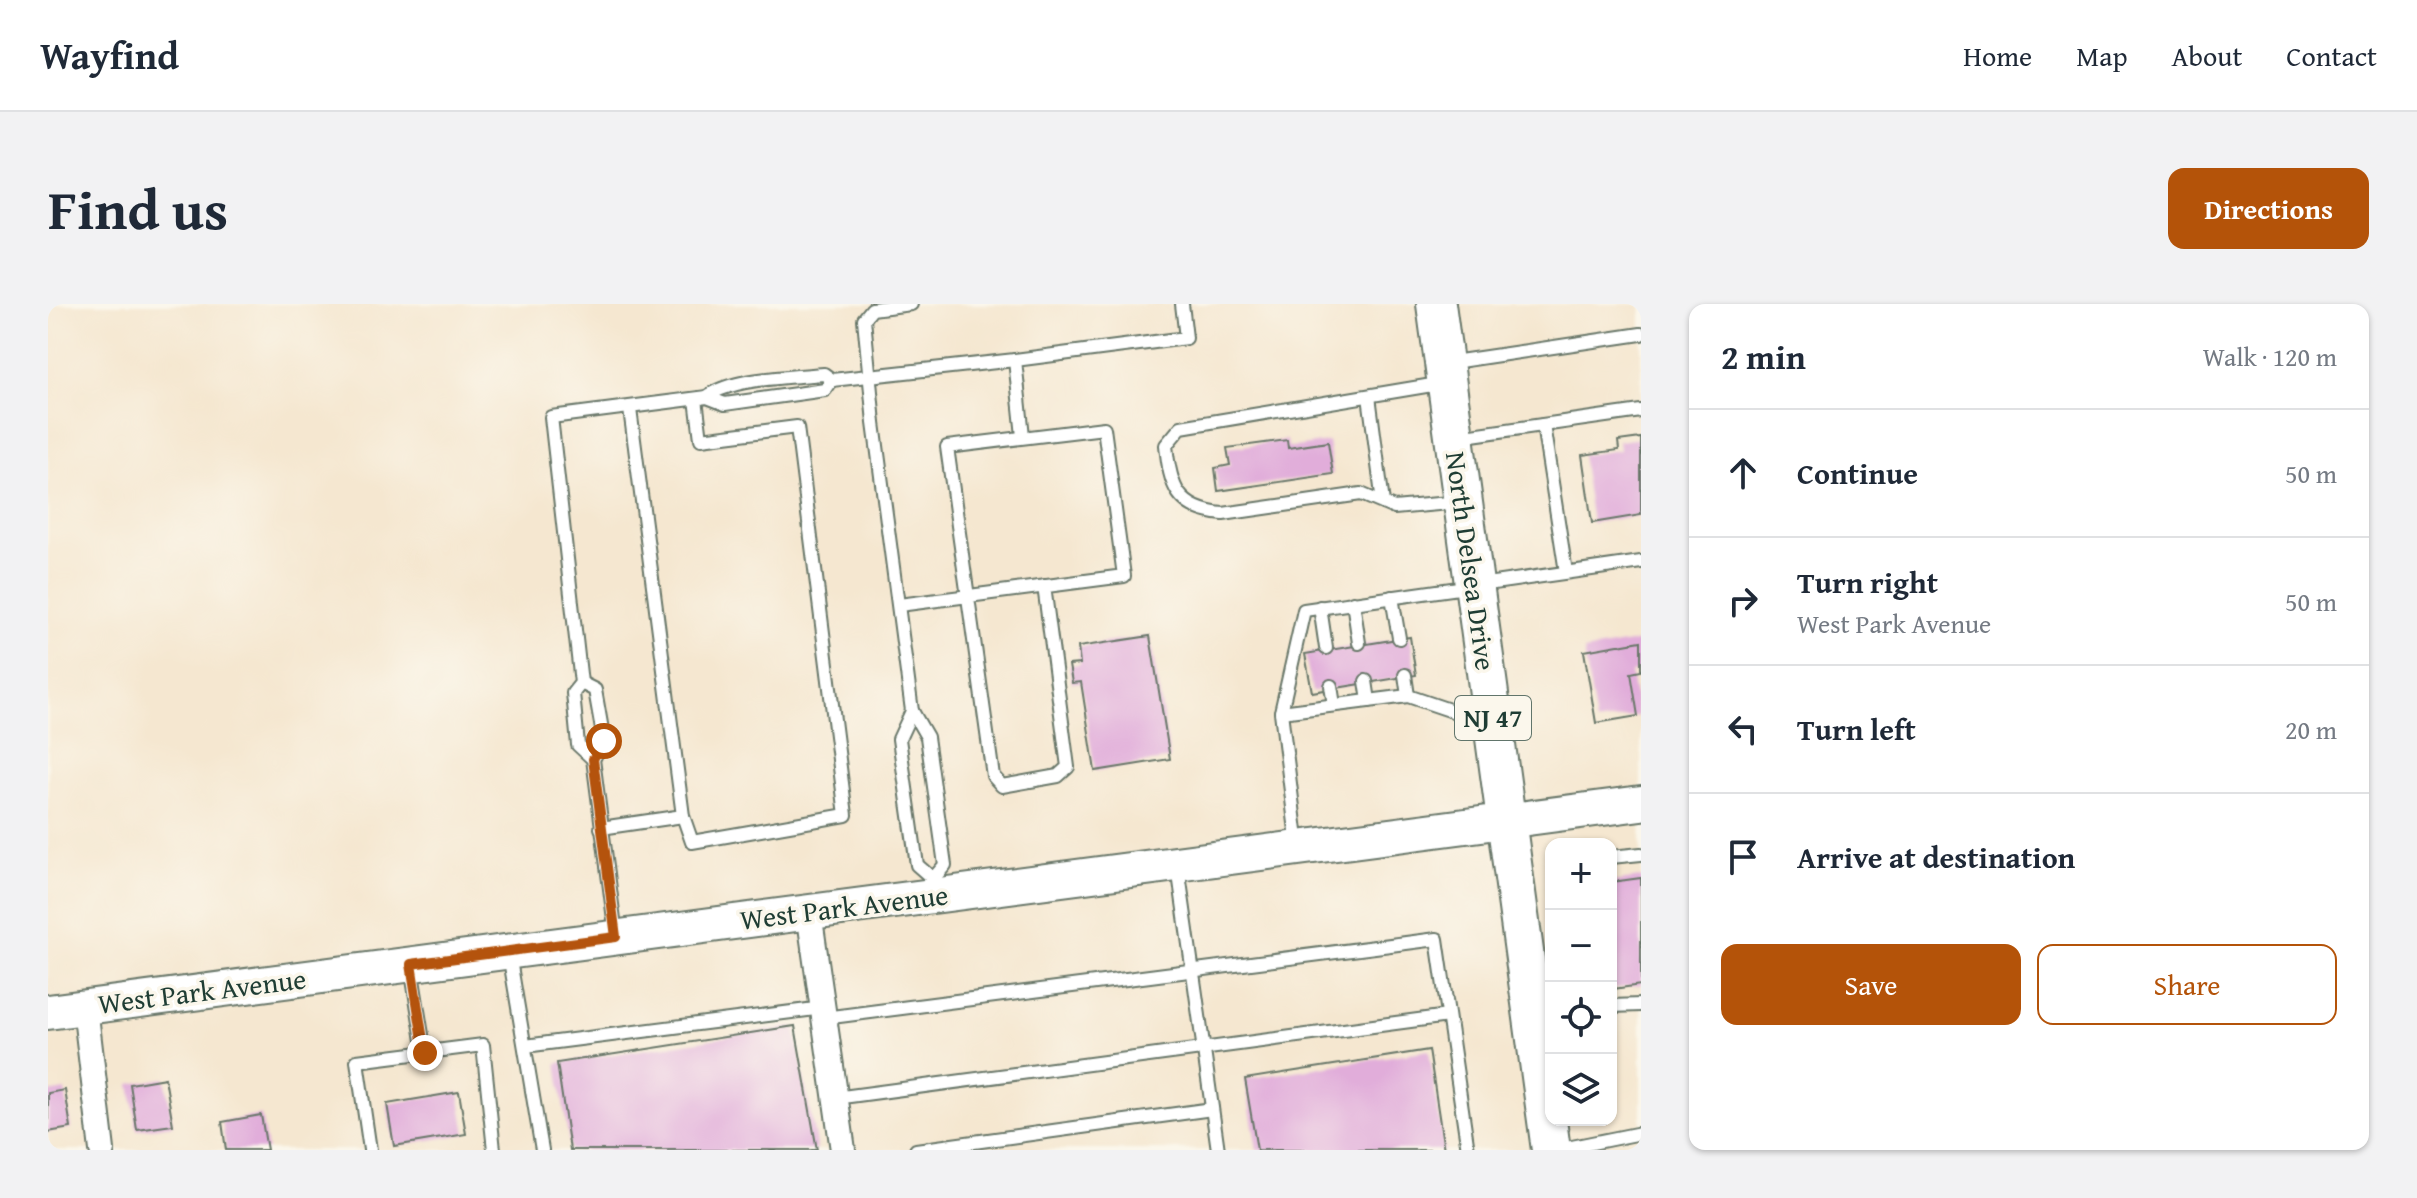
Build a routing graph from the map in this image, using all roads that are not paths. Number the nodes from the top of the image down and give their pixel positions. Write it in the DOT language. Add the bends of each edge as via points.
graph roads {
  1 [pos="911,304"];
  2 [pos="1182,304"];
  3 [pos="1436,304"];
  4 [pos="1641,334"];
  5 [pos="1015,360"];
  6 [pos="1445,373"];
  7 [pos="869,375"];
  8 [pos="1369,396"];
  9 [pos="702,398"];
  10 [pos="630,409"];
  11 [pos="1641,411"];
  12 [pos="1543,425"];
  13 [pos="1023,436"];
  14 [pos="1454,437"];
  15 [pos="1463,502"];
  16 [pos="1383,503"];
  17 [pos="1641,562"];
  18 [pos="1566,572"];
  19 [pos="1474,584"];
  20 [pos="1044,586"];
  21 [pos="969,596"];
  22 [pos="1392,597"];
  23 [pos="1353,602"];
  24 [pos="899,605"];
  25 [pos="1320,607"];
  26 [pos="1399,638"];
  27 [pos="1359,643"];
  28 [pos="1326,648"];
  29 [pos="1405,675"];
  30 [pos="1366,681"];
  31 [pos="581,683"];
  32 [pos="1331,686"];
  33 [pos="1408,696"];
  34 [pos="1369,701"];
  35 [pos="1334,705"];
  36 [pos="912,711"];
  37 [pos="1281,712"];
  38 [pos="1493,725"];
  39 [pos="593,759"];
  40 [pos="1641,803"];
  41 [pos="683,816"];
  42 [pos="1507,821"];
  43 [pos="601,828"];
  44 [pos="1298,848"];
  45 [pos="1641,854"];
  46 [pos="1617,856"];
  47 [pos="1178,863"];
  48 [pos="934,887"];
  49 [pos="809,912"];
  50 [pos="616,937"];
  51 [pos="509,951"];
  52 [pos="411,964"];
  53 [pos="1193,972"];
  54 [pos="1641,1005"];
  55 [pos="1617,1006"];
  56 [pos="85,1007"];
  57 [pos="1542,1008"];
  58 [pos="48,1012"];
  59 [pos="823,1013"];
  60 [pos="1448,1016"];
  61 [pos="525,1046"];
  62 [pos="1204,1049"];
  63 [pos="425,1053"];
  64 [pos="835,1098"];
  65 [pos="1212,1109"];
  66 [pos="1641,1133"];
  67 [pos="102,1150"];
  68 [pos="370,1150"];
  69 [pos="494,1150"];
  70 [pos="542,1150"];
  71 [pos="843,1150"];
  72 [pos="916,1150"];
  73 [pos="1218,1150"];
  74 [pos="1468,1150"];
  75 [pos="1554,1150"];
  1 -- 7 [label="lane" via="872,309 864,319"];
  2 -- 5 [label="lane" via="1186,338"];
  3 -- 6 [label="main road, North Delsea Drive / NJ 47"];
  4 -- 6 [label="lane"];
  5 -- 7 [label="lane"];
  5 -- 13 [label="lane"];
  6 -- 8 [label="lane"];
  6 -- 14 [label="main road, North Delsea Drive / NJ 47"];
  7 -- 9 [label="lane" via="832,380 824,374 797,376 718,388"];
  7 -- 24 [label="lane"];
  8 -- 16 [label="lane"];
  8 -- 16 [label="lane" via="1181,427 1166,445 1169,469 1179,497 1202,512 1223,514 1361,494"];
  9 -- 10 [label="lane"];
  9 -- 41 [label="lane" via="701,439 797,427 846,815 692,842"];
  10 -- 31 [label="lane" via="551,417"];
  10 -- 41 [label="lane"];
  11 -- 12 [label="lane"];
  12 -- 14 [label="lane"];
  12 -- 18 [label="lane"];
  13 -- 20 [label="lane" via="1104,428 1124,576"];
  13 -- 21 [label="lane" via="947,447"];
  14 -- 15 [label="main road, North Delsea Drive / NJ 47"];
  15 -- 16 [label="lane" via="1419,508"];
  15 -- 19 [label="main road, North Delsea Drive / NJ 47"];
  17 -- 18 [label="lane"];
  18 -- 19 [label="lane"];
  19 -- 22 [label="lane"];
  19 -- 38 [label="main road, North Delsea Drive / NJ 47"];
  20 -- 21 [label="lane"];
  20 -- 21 [label="lane" via="1068,767 1058,776 1002,786 993,776"];
  21 -- 24 [label="lane"];
  22 -- 23 [label="lane"];
  22 -- 26 [label="lane"];
  23 -- 25 [label="lane"];
  23 -- 27 [label="lane"];
  24 -- 36 [label="lane"];
  25 -- 28 [label="lane"];
  25 -- 37 [label="lane" via="1304,610"];
  29 -- 33 [label="lane"];
  30 -- 34 [label="lane"];
  31 -- 39 [label="lane" via="573,693 578,745"];
  31 -- 39 [label="lane" via="595,690 604,741"];
  32 -- 35 [label="lane"];
  33 -- 34 [label="lane"];
  33 -- 38 [label="lane"];
  34 -- 35 [label="lane"];
  35 -- 37 [label="lane"];
  36 -- 48 [label="lane" via="927,737 945,865"];
  36 -- 48 [label="lane" via="899,739 917,865"];
  37 -- 44 [label="lane"];
  38 -- 42 [label="main road, North Delsea Drive / NJ 47"];
  39 -- 43 [label="lane"];
  40 -- 42 [label="main road, West Park Avenue"];
  41 -- 43 [label="lane"];
  42 -- 44 [label="main road, West Park Avenue"];
  42 -- 57 [label="main road, North Delsea Drive / NJ 47"];
  43 -- 50 [label="lane"];
  44 -- 47 [label="main road, West Park Avenue"];
  45 -- 46 [label="lane"];
  47 -- 48 [label="main road, West Park Avenue"];
  47 -- 53 [label="lane"];
  48 -- 49 [label="main road, West Park Avenue"];
  49 -- 50 [label="main road, West Park Avenue"];
  49 -- 59 [label="street"];
  50 -- 51 [label="main road, West Park Avenue"];
  51 -- 52 [label="main road, West Park Avenue"];
  51 -- 61 [label="lane"];
  52 -- 56 [label="main road, West Park Avenue"];
  52 -- 63 [label="lane"];
  53 -- 59 [label="lane"];
  53 -- 60 [label="lane" via="1437,939"];
  53 -- 62 [label="lane"];
  54 -- 55 [label="lane"];
  56 -- 58 [label="main road, West Park Avenue"];
  56 -- 67 [label="street"];
  57 -- 75 [label="main road, North Delsea Drive / NJ 47"];
  59 -- 61 [label="lane"];
  59 -- 64 [label="street"];
  60 -- 62 [label="lane"];
  60 -- 74 [label="lane"];
  61 -- 70 [label="lane"];
  62 -- 64 [label="lane"];
  62 -- 65 [label="lane"];
  63 -- 68 [label="lane" via="357,1061"];
  63 -- 69 [label="lane" via="483,1045"];
  64 -- 71 [label="street"];
  65 -- 72 [label="lane"];
  65 -- 73 [label="lane"];
  66 -- 75 [label="lane"];
}
